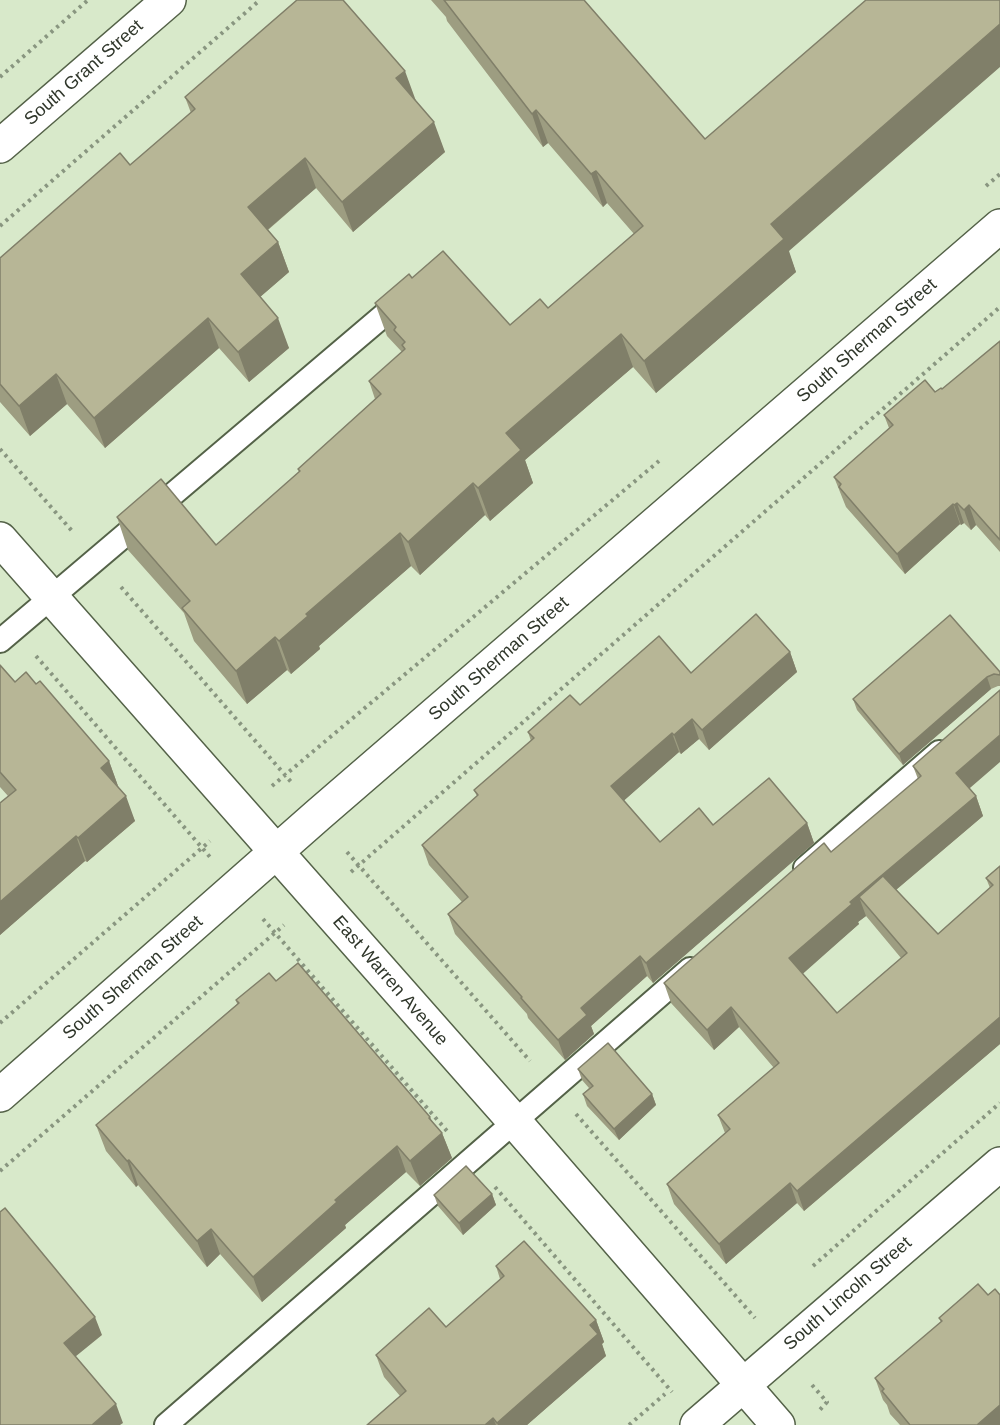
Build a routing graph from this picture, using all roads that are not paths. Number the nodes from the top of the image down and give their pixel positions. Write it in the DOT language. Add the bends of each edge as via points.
graph roads {
  1 [pos="169,0"];
  2 [pos="0,146"];
  3 [pos="1000,226"];
  4 [pos="424,282"];
  5 [pos="0,539"];
  6 [pos="51,597"];
  7 [pos="7,636"];
  8 [pos="955,738"];
  9 [pos="276,852"];
  10 [pos="794,878"];
  11 [pos="705,956"];
  12 [pos="0,1095"];
  13 [pos="514,1121"];
  14 [pos="1000,1164"];
  15 [pos="743,1384"];
  16 [pos="166,1425"];
  17 [pos="697,1425"];
  18 [pos="778,1425"];
  1 -- 2 [label="street, South Grant Street"];
  3 -- 9 [label="street, South Sherman Street"];
  4 -- 6 [label="lane"];
  5 -- 6 [label="street, East Warren Avenue"];
  6 -- 7 [label="lane"];
  6 -- 9 [label="street, East Warren Avenue"];
  8 -- 10 [label="lane"];
  9 -- 12 [label="street, South Sherman Street"];
  9 -- 13 [label="street, East Warren Avenue"];
  11 -- 13 [label="lane"];
  13 -- 15 [label="street, East Warren Avenue"];
  13 -- 16 [label="lane"];
  14 -- 15 [label="street, South Lincoln Street"];
  15 -- 17 [label="street, South Lincoln Street"];
  15 -- 18 [label="street, East Warren Avenue"];
}
